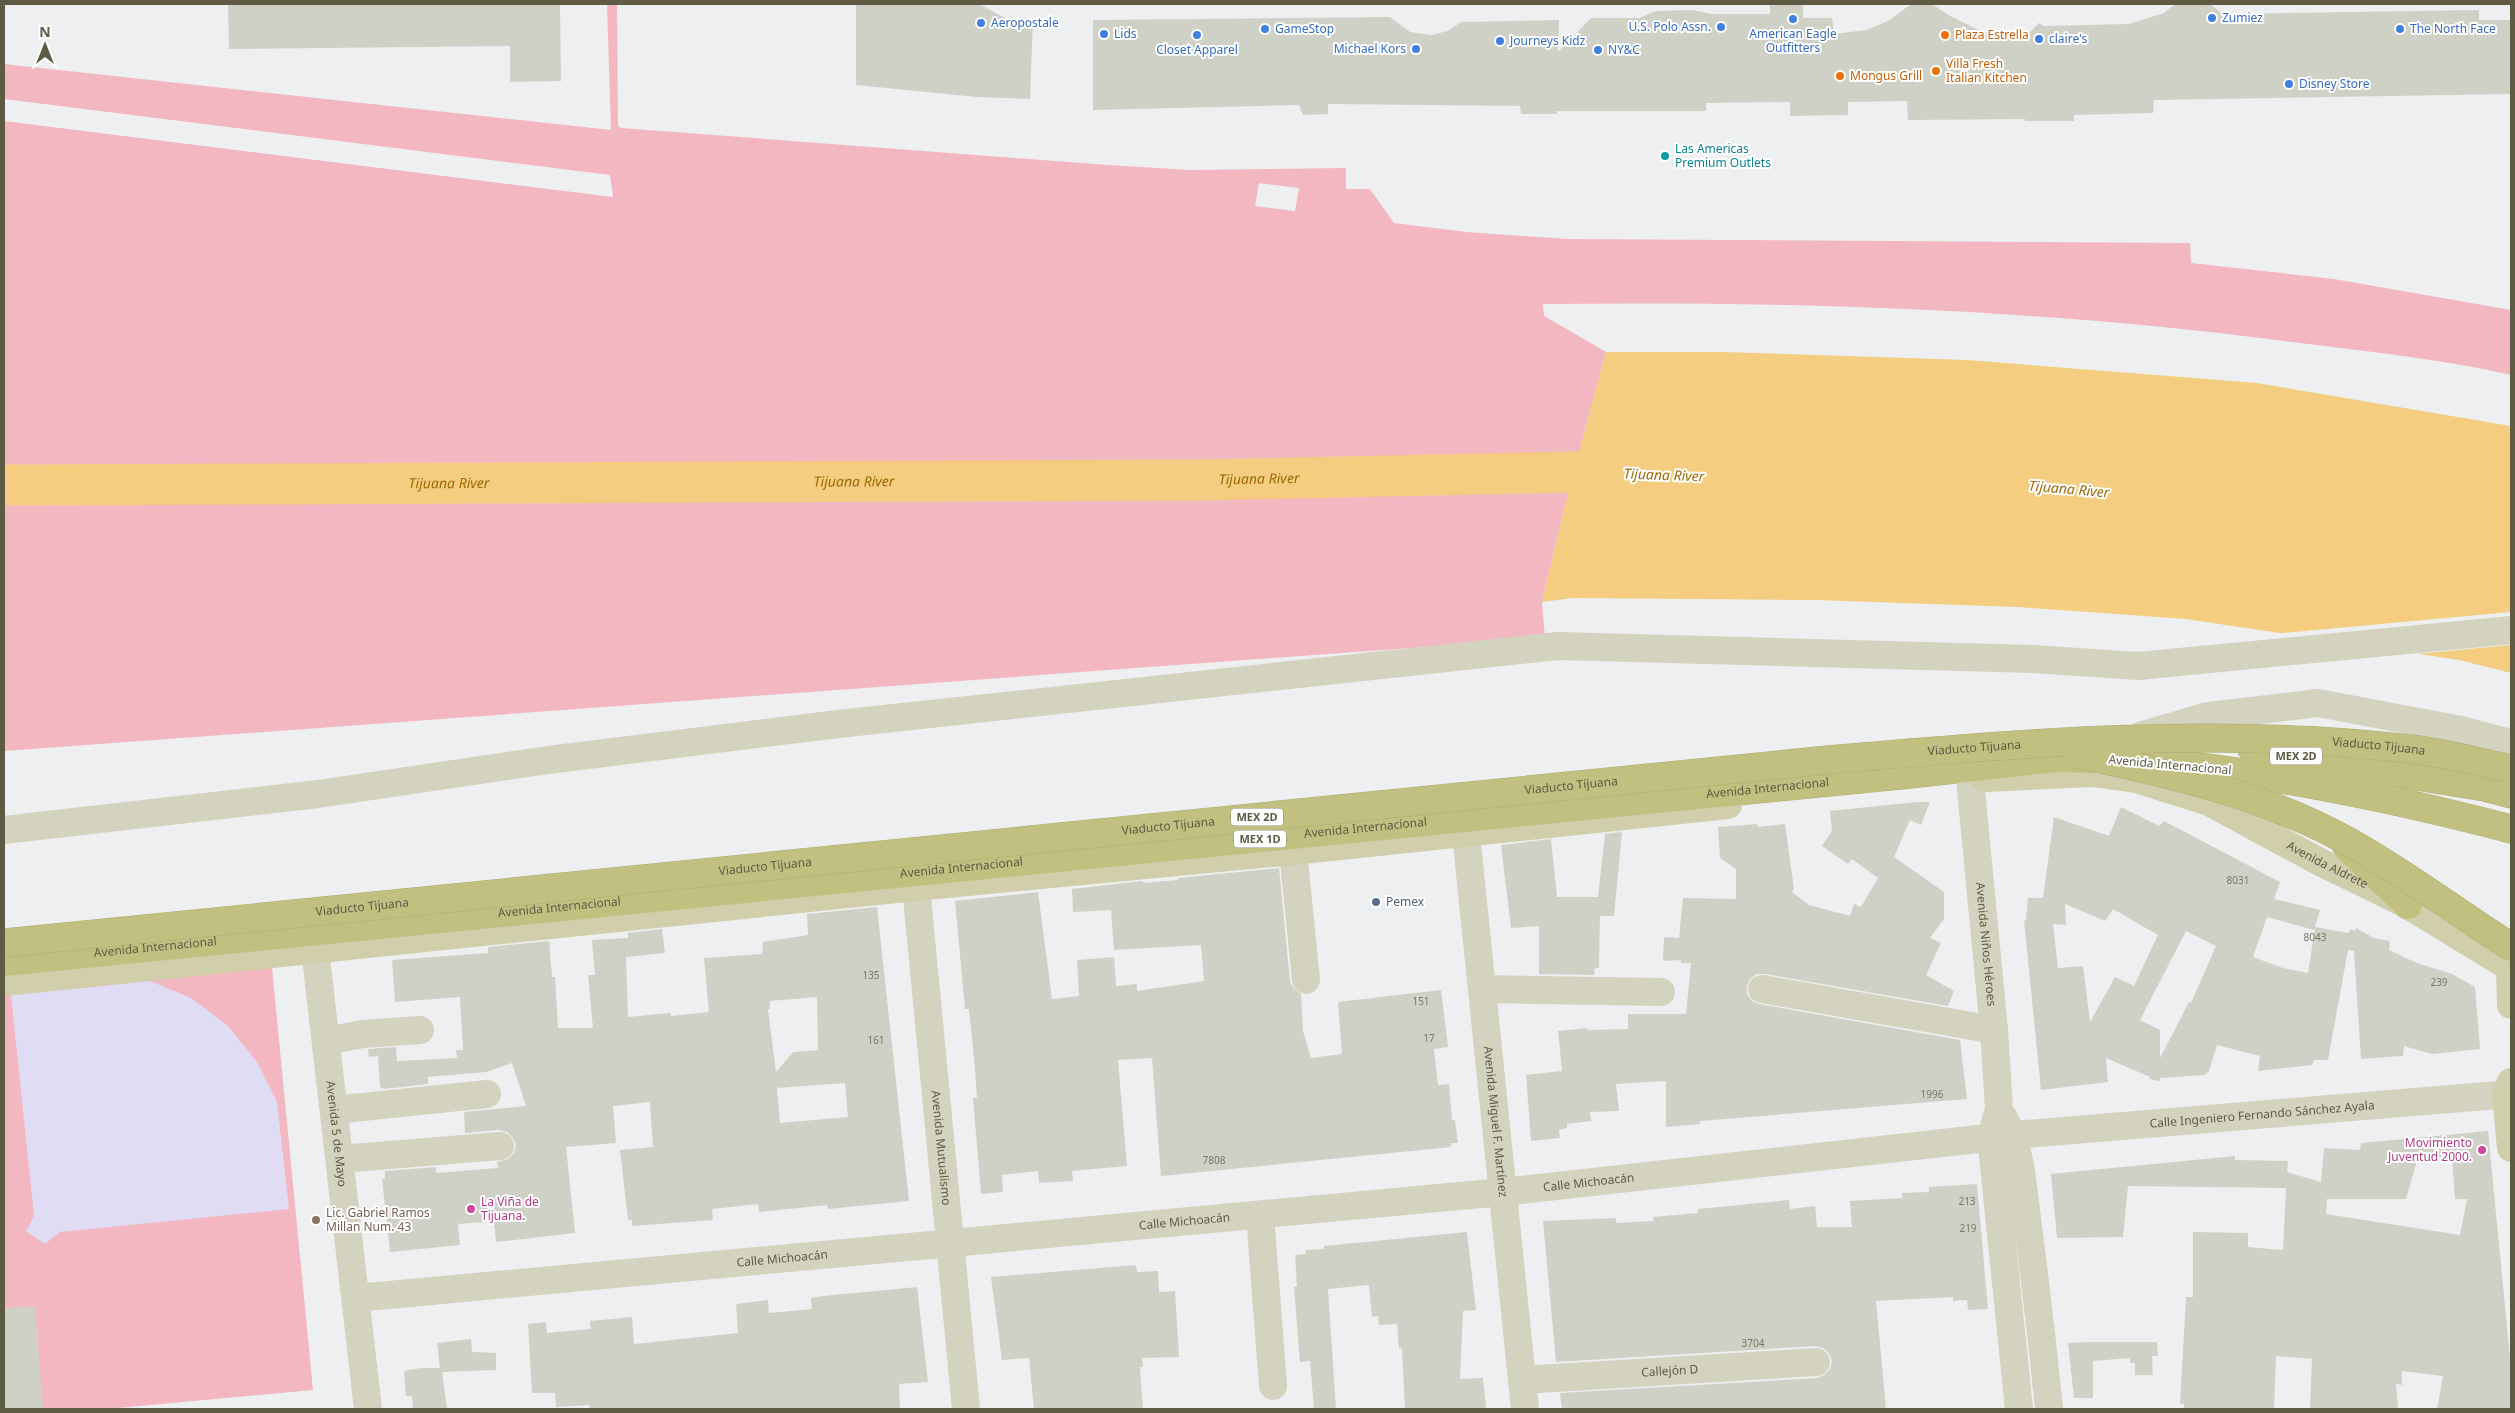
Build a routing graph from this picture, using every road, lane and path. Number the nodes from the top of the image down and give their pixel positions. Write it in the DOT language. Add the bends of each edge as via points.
graph roads {
  1 [pos="2511,630"];
  2 [pos="2140,736"];
  3 [pos="2511,743"];
  4 [pos="2079,754"];
  5 [pos="2208,767"];
  6 [pos="2511,768"];
  7 [pos="1970,779"];
  8 [pos="2136,779"];
  9 [pos="2511,782"];
  10 [pos="2511,794"];
  11 [pos="2511,829"];
  12 [pos="4,830"];
  13 [pos="1466,834"];
  14 [pos="1293,851"];
  15 [pos="916,886"];
  16 [pos="2408,906"];
  17 [pos="4,933"];
  18 [pos="4,943"];
  19 [pos="316,949"];
  20 [pos="4,952"];
  21 [pos="2511,961"];
  22 [pos="4,962"];
  23 [pos="1306,980"];
  24 [pos="4,982"];
  25 [pos="1482,989"];
  26 [pos="1762,989"];
  27 [pos="1661,992"];
  28 [pos="2511,1005"];
  29 [pos="420,1030"];
  30 [pos="1994,1030"];
  31 [pos="326,1041"];
  32 [pos="2510,1090"];
  33 [pos="487,1094"];
  34 [pos="334,1110"];
  35 [pos="2002,1136"];
  36 [pos="500,1146"];
  37 [pos="2511,1148"];
  38 [pos="340,1158"];
  39 [pos="1503,1192"];
  40 [pos="1260,1215"];
  41 [pos="949,1243"];
  42 [pos="356,1298"];
  43 [pos="2041,1326"];
  44 [pos="2009,1329"];
  45 [pos="1816,1362"];
  46 [pos="1522,1380"];
  47 [pos="1273,1386"];
  48 [pos="368,1409"];
  49 [pos="966,1409"];
  50 [pos="1525,1409"];
  51 [pos="2019,1409"];
  52 [pos="2049,1409"];
  1 -- 12 [label="street" via="2138,666 2033,659 1558,646 838,724 548,760 318,794"];
  2 -- 3 [label="street" via="2208,716 2318,703 2461,730"];
  2 -- 10 [label="highway, Avenida Internacional" via="2280,752"];
  2 -- 17 [label="highway, Avenida Internacional" via="2060,733 1966,738"];
  4 -- 9 [label="highway, Viaducto Tijuana / MEX 2D, bridge" via="2251,752 2359,760"];
  4 -- 20 [label="highway, Viaducto Tijuana / MEX 2D" via="1982,758"];
  4 -- 21 [label="highway, bridge" via="2217,786 2349,842"];
  5 -- 11 [label="highway, Avenida Internacional / MEX 1D" via="2301,782 2451,813"];
  5 -- 16 [label="highway" via="2268,794 2340,840"];
  5 -- 22 [label="highway, Avenida Internacional / MEX 1D" via="2135,760 2055,758"];
  6 -- 18 [label="highway, Viaducto Tijuana / MEX 2D, bridge" via="2413,749 2297,739 2209,736 2068,740 1827,760"];
  7 -- 8 [label="main road, Avenida Internacional" via="2092,772"];
  7 -- 13 [label="main road, Avenida Internacional"];
  7 -- 30 [label="street, Avenida Niños Héroes"];
  8 -- 16 [label="main road, Avenida Aldrete" via="2209,802"];
  13 -- 14 [label="main road, Avenida Internacional"];
  13 -- 25 [label="street, Avenida Miguel F. Martínez"];
  14 -- 15 [label="main road, Avenida Internacional"];
  14 -- 23 [label="street"];
  15 -- 19 [label="main road, Avenida Internacional"];
  15 -- 41 [label="street, Avenida Mutualismo"];
  16 -- 21 [label="main road, Avenida Aldrete"];
  19 -- 24 [label="main road, Avenida Internacional"];
  19 -- 31 [label="street, Avenida 5 de Mayo"];
  21 -- 28 [label="main road"];
  25 -- 27 [label="street"];
  25 -- 39 [label="street, Avenida Miguel F. Martínez"];
  26 -- 30 [label="street"];
  29 -- 31 [label="street" via="363,1034"];
  30 -- 35 [label="street, Avenida Niños Héroes"];
  31 -- 34 [label="street, Avenida 5 de Mayo"];
  32 -- 35 [label="street, Calle Ingeniero Fernando Sánchez Ayala"];
  32 -- 37 [label="main road"];
  33 -- 34 [label="street"];
  34 -- 38 [label="street, Avenida 5 de Mayo"];
  35 -- 39 [label="street, Calle Michoacán"];
  35 -- 43 [label="street, Avenida Niños Héroes"];
  35 -- 44 [label="street, Avenida Niños Héroes"];
  36 -- 38 [label="street"];
  38 -- 42 [label="street, Avenida 5 de Mayo"];
  39 -- 40 [label="street, Calle Michoacán"];
  39 -- 46 [label="street, Avenida Miguel F. Martínez"];
  40 -- 41 [label="street, Calle Michoacán"];
  40 -- 47 [label="street"];
  41 -- 42 [label="street, Calle Michoacán"];
  41 -- 49 [label="street, Avenida Mutualismo"];
  42 -- 48 [label="street, Avenida 5 de Mayo"];
  43 -- 44 [label="street"];
  43 -- 52 [label="street, Avenida Niños Héroes"];
  44 -- 51 [label="street, Avenida Niños Héroes"];
  45 -- 46 [label="street, Callejón D"];
  46 -- 50 [label="street, Avenida Miguel F. Martínez"];
}
